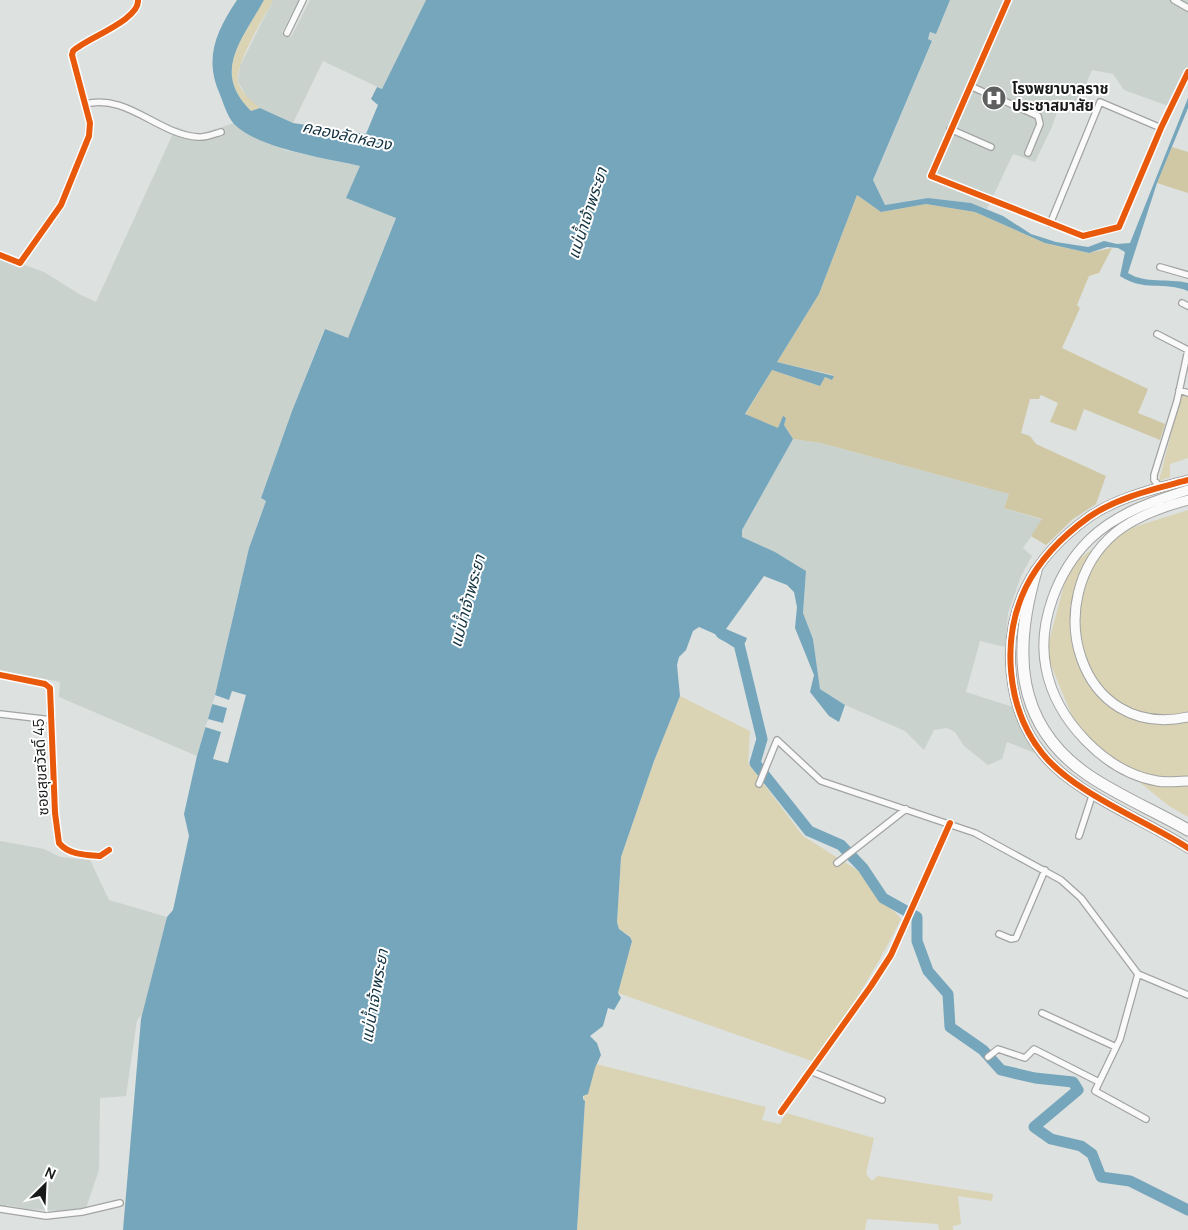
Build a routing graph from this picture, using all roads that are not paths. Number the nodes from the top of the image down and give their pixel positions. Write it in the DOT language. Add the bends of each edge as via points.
graph roads {
  1 [pos="138,0"];
  2 [pos="303,0"];
  3 [pos="1008,0"];
  4 [pos="1174,0"];
  5 [pos="1188,8"];
  6 [pos="287,33"];
  7 [pos="1188,72"];
  8 [pos="970,86"];
  9 [pos="85,104"];
  10 [pos="1161,128"];
  11 [pos="950,129"];
  12 [pos="221,132"];
  13 [pos="991,147"];
  14 [pos="1028,153"];
  15 [pos="1050,224"];
  16 [pos="0,255"];
  17 [pos="1160,267"];
  18 [pos="1188,275"];
  19 [pos="1157,334"];
  20 [pos="1188,350"];
  21 [pos="1187,363"];
  22 [pos="1185,376"];
  23 [pos="1179,390"];
  24 [pos="1188,394"];
  25 [pos="1188,480"];
  26 [pos="1160,487"];
  27 [pos="1188,490"];
  28 [pos="1188,500"];
  29 [pos="1036,571"];
  30 [pos="0,675"];
  31 [pos="0,714"];
  32 [pos="1188,717"];
  33 [pos="52,720"];
  34 [pos="1188,781"];
  35 [pos="759,784"];
  36 [pos="1093,793"];
  37 [pos="906,809"];
  38 [pos="950,823"];
  39 [pos="1188,830"];
  40 [pos="1080,836"];
  41 [pos="1188,848"];
  42 [pos="109,850"];
  43 [pos="839,861"];
  44 [pos="1045,870"];
  45 [pos="999,934"];
  46 [pos="1138,974"];
  47 [pos="1188,995"];
  48 [pos="1042,1013"];
  49 [pos="1116,1047"];
  50 [pos="988,1058"];
  51 [pos="810,1071"];
  52 [pos="1099,1082"];
  53 [pos="882,1100"];
  54 [pos="781,1112"];
  55 [pos="1146,1119"];
  56 [pos="120,1203"];
  57 [pos="0,1209"];
  1 -- 9 [label="street" via="136,7 116,25 73,51"];
  2 -- 6 [label="street"];
  3 -- 8 [label="street"];
  4 -- 5 [label="street"];
  7 -- 10 [label="street"];
  8 -- 11 [label="street"];
  8 -- 14 [label="street" via="1038,116 1040,124"];
  9 -- 12 [label="street" via="99,101 113,105 144,115 185,135 200,138"];
  9 -- 16 [label="street" via="90,123 89,136 61,205 20,263"];
  10 -- 15 [label="street" via="1119,227 1082,236"];
  10 -- 15 [label="street" via="1100,102"];
  11 -- 13 [label="street"];
  11 -- 15 [label="street" via="932,176"];
  17 -- 18 [label="street"];
  19 -- 20 [label="street"];
  20 -- 21 [label="street"];
  21 -- 22 [label="street"];
  22 -- 23 [label="street"];
  23 -- 24 [label="street"];
  23 -- 26 [label="street" via="1154,475"];
  25 -- 26 [label="main road"];
  26 -- 29 [label="main road" via="1134,495 1090,516 1061,538"];
  27 -- 34 [label="main road" via="1144,505 1091,538 1066,570 1046,620 1046,668 1055,696 1091,748 1115,766 1157,781"];
  28 -- 32 [label="main road" via="1143,516 1115,534 1091,562 1082,582 1074,630 1086,672 1114,703 1140,715 1166,719"];
  29 -- 36 [label="main road" via="1017,611 1011,641 1011,674 1016,702 1042,753 1061,772"];
  29 -- 39 [label="highway" via="1022,634 1024,677 1033,714 1053,744 1087,774"];
  30 -- 33 [label="street, ซอยสุขสวัสดิ์ 45" via="48,685"];
  31 -- 33 [label="street"];
  33 -- 42 [label="street, ซอยสุขสวัสดิ์ 45" via="55,813 60,843 68,850 84,854 100,856"];
  35 -- 37 [label="street" via="777,740 821,780"];
  36 -- 40 [label="street"];
  36 -- 41 [label="main road"];
  37 -- 38 [label="street"];
  37 -- 43 [label="street"];
  38 -- 44 [label="street"];
  38 -- 51 [label="street" via="891,954"];
  44 -- 45 [label="street" via="1016,938"];
  44 -- 46 [label="street" via="1074,890"];
  46 -- 47 [label="street"];
  46 -- 49 [label="street"];
  48 -- 49 [label="street"];
  49 -- 52 [label="street"];
  50 -- 52 [label="street" via="1002,1049 1024,1058 1036,1049"];
  51 -- 53 [label="street"];
  51 -- 54 [label="street"];
  52 -- 55 [label="street" via="1098,1094"];
  56 -- 57 [label="street" via="46,1216"];
}
